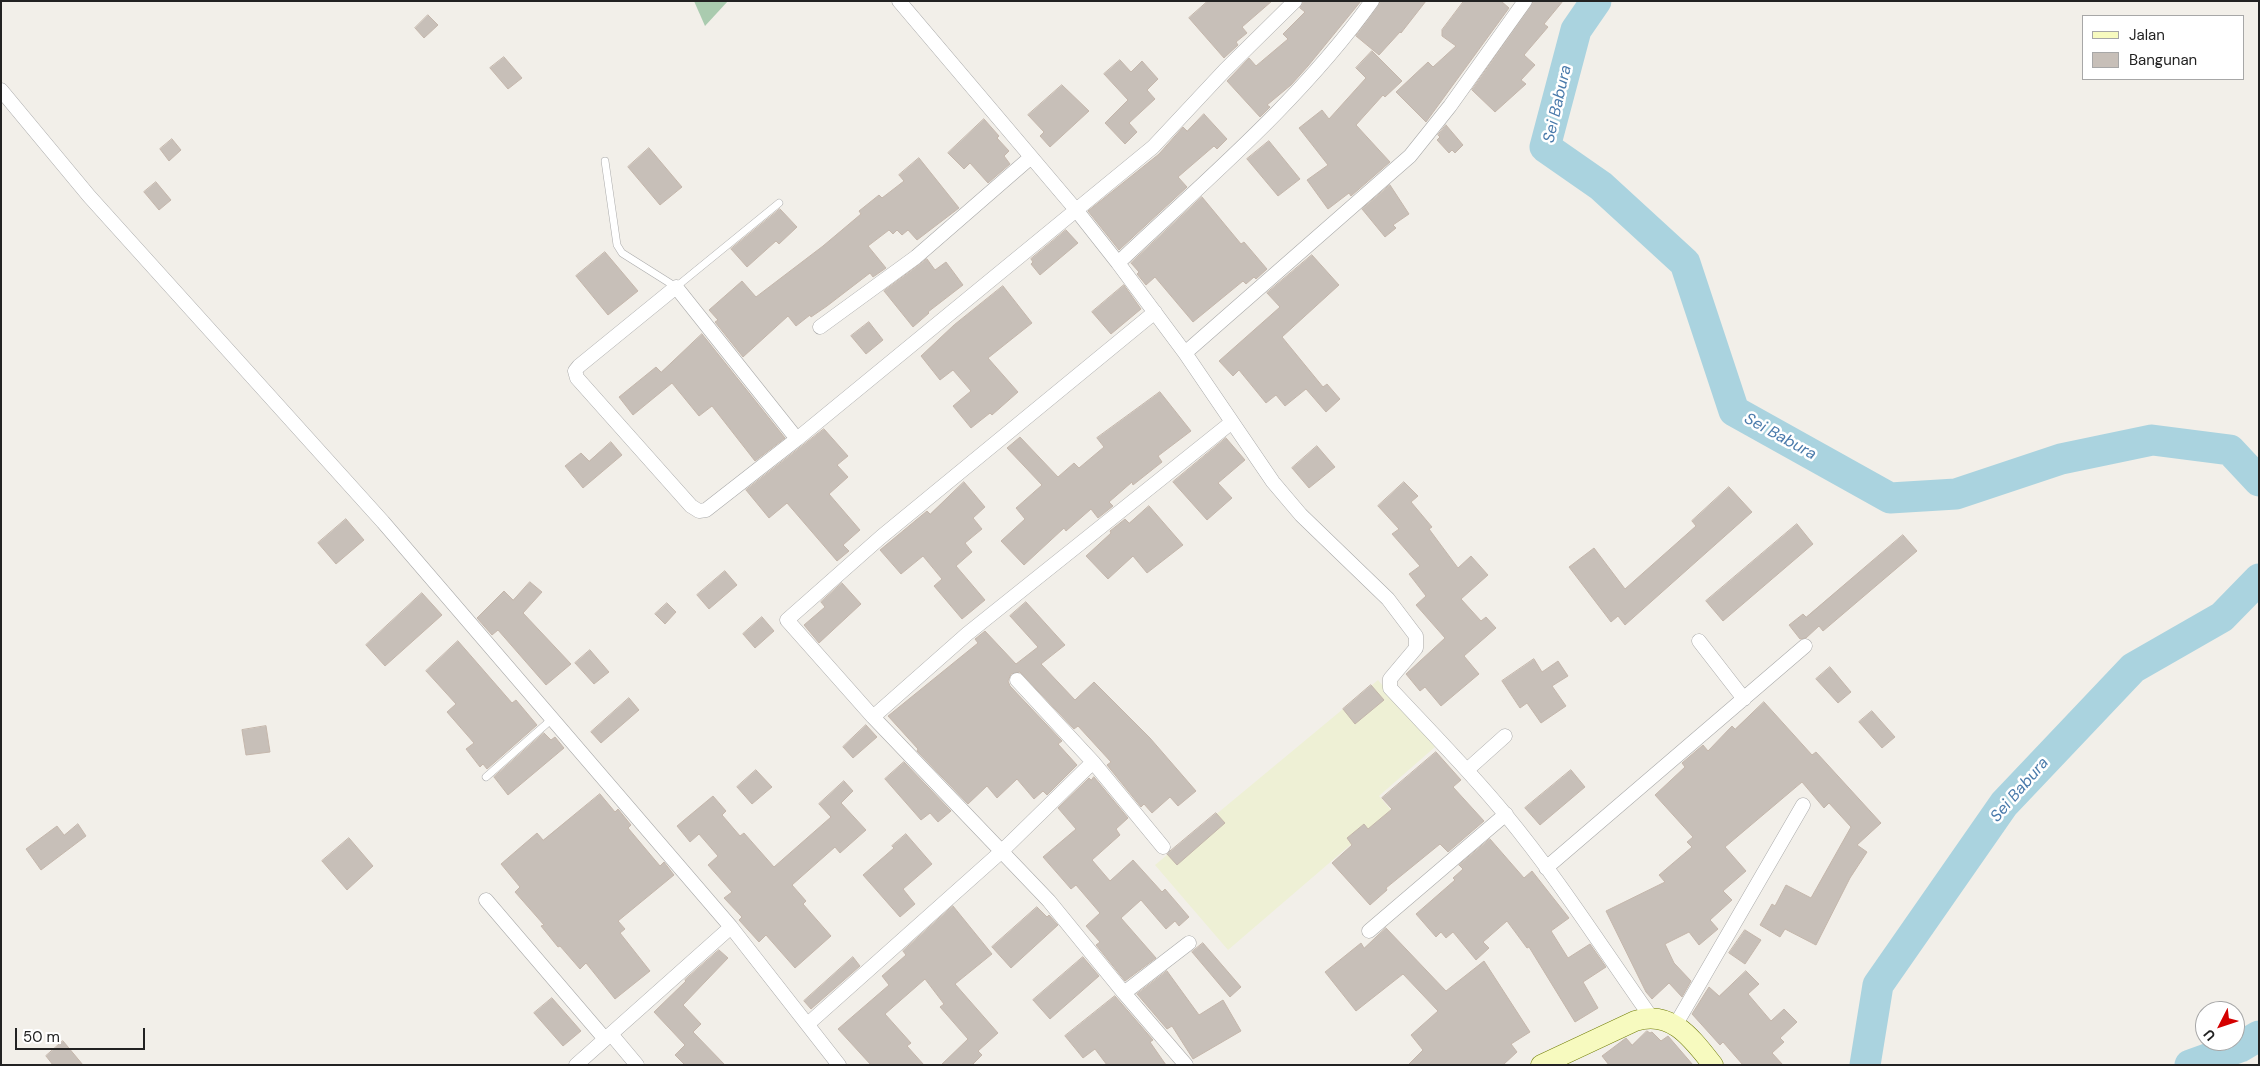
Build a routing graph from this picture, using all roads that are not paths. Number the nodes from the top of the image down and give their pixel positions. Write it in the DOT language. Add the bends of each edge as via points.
graph roads {
  1 [pos="899,1"];
  2 [pos="1294,1"];
  3 [pos="1372,1"];
  4 [pos="1525,1"];
  5 [pos="1,90"];
  6 [pos="1030,158"];
  7 [pos="604,161"];
  8 [pos="779,203"];
  9 [pos="1077,211"];
  10 [pos="1118,263"];
  11 [pos="676,287"];
  12 [pos="1155,312"];
  13 [pos="820,327"];
  14 [pos="1185,353"];
  15 [pos="1232,422"];
  16 [pos="797,439"];
  17 [pos="1699,641"];
  18 [pos="1805,646"];
  19 [pos="1017,680"];
  20 [pos="1744,699"];
  21 [pos="873,716"];
  22 [pos="552,719"];
  23 [pos="1505,736"];
  24 [pos="1093,762"];
  25 [pos="1467,770"];
  26 [pos="486,777"];
  27 [pos="1803,806"];
  28 [pos="1506,814"];
  29 [pos="1163,847"];
  30 [pos="1002,851"];
  31 [pos="1546,868"];
  32 [pos="486,900"];
  33 [pos="731,927"];
  34 [pos="1369,931"];
  35 [pos="1190,943"];
  36 [pos="1124,993"];
  37 [pos="1651,1017"];
  38 [pos="809,1024"];
  39 [pos="1676,1024"];
  40 [pos="608,1036"];
  41 [pos="576,1065"];
  42 [pos="637,1065"];
  43 [pos="840,1065"];
  44 [pos="1186,1065"];
  45 [pos="1541,1065"];
  46 [pos="1714,1065"];
  1 -- 6 [label="street"];
  2 -- 9 [label="street" via="1153,147"];
  3 -- 10 [label="street" via="1347,36 1298,90"];
  4 -- 14 [label="street" via="1410,156"];
  5 -- 22 [label="street" via="89,196 383,522"];
  6 -- 9 [label="street"];
  6 -- 13 [label="street" via="916,256"];
  7 -- 11 [label="lane" via="617,245 622,253"];
  8 -- 11 [label="lane"];
  9 -- 10 [label="street"];
  9 -- 16 [label="street"];
  10 -- 12 [label="street"];
  11 -- 16 [label="street"];
  11 -- 16 [label="street" via="579,366 575,372 577,378 691,506 699,511 706,510"];
  12 -- 14 [label="street"];
  12 -- 21 [label="street" via="881,537 788,618 787,622"];
  14 -- 15 [label="street"];
  15 -- 21 [label="street" via="967,634"];
  15 -- 25 [label="street" via="1273,482 1301,515 1388,599 1416,636 1416,648 1390,679 1390,688"];
  17 -- 20 [label="street"];
  18 -- 20 [label="street"];
  19 -- 24 [label="street"];
  20 -- 31 [label="street"];
  21 -- 30 [label="street"];
  22 -- 26 [label="lane"];
  22 -- 33 [label="street"];
  23 -- 25 [label="street"];
  24 -- 29 [label="street"];
  24 -- 30 [label="street"];
  25 -- 28 [label="street"];
  27 -- 39 [label="street"];
  28 -- 31 [label="street"];
  28 -- 34 [label="street"];
  30 -- 36 [label="street" via="1049,901"];
  30 -- 38 [label="street"];
  31 -- 37 [label="street"];
  32 -- 40 [label="street"];
  33 -- 38 [label="street"];
  33 -- 40 [label="street"];
  35 -- 36 [label="street"];
  36 -- 44 [label="street"];
  37 -- 39 [label="main road"];
  37 -- 45 [label="main road" via="1635,1021"];
  38 -- 43 [label="street"];
  39 -- 46 [label="main road"];
  40 -- 41 [label="street"];
  40 -- 42 [label="street"];
}
